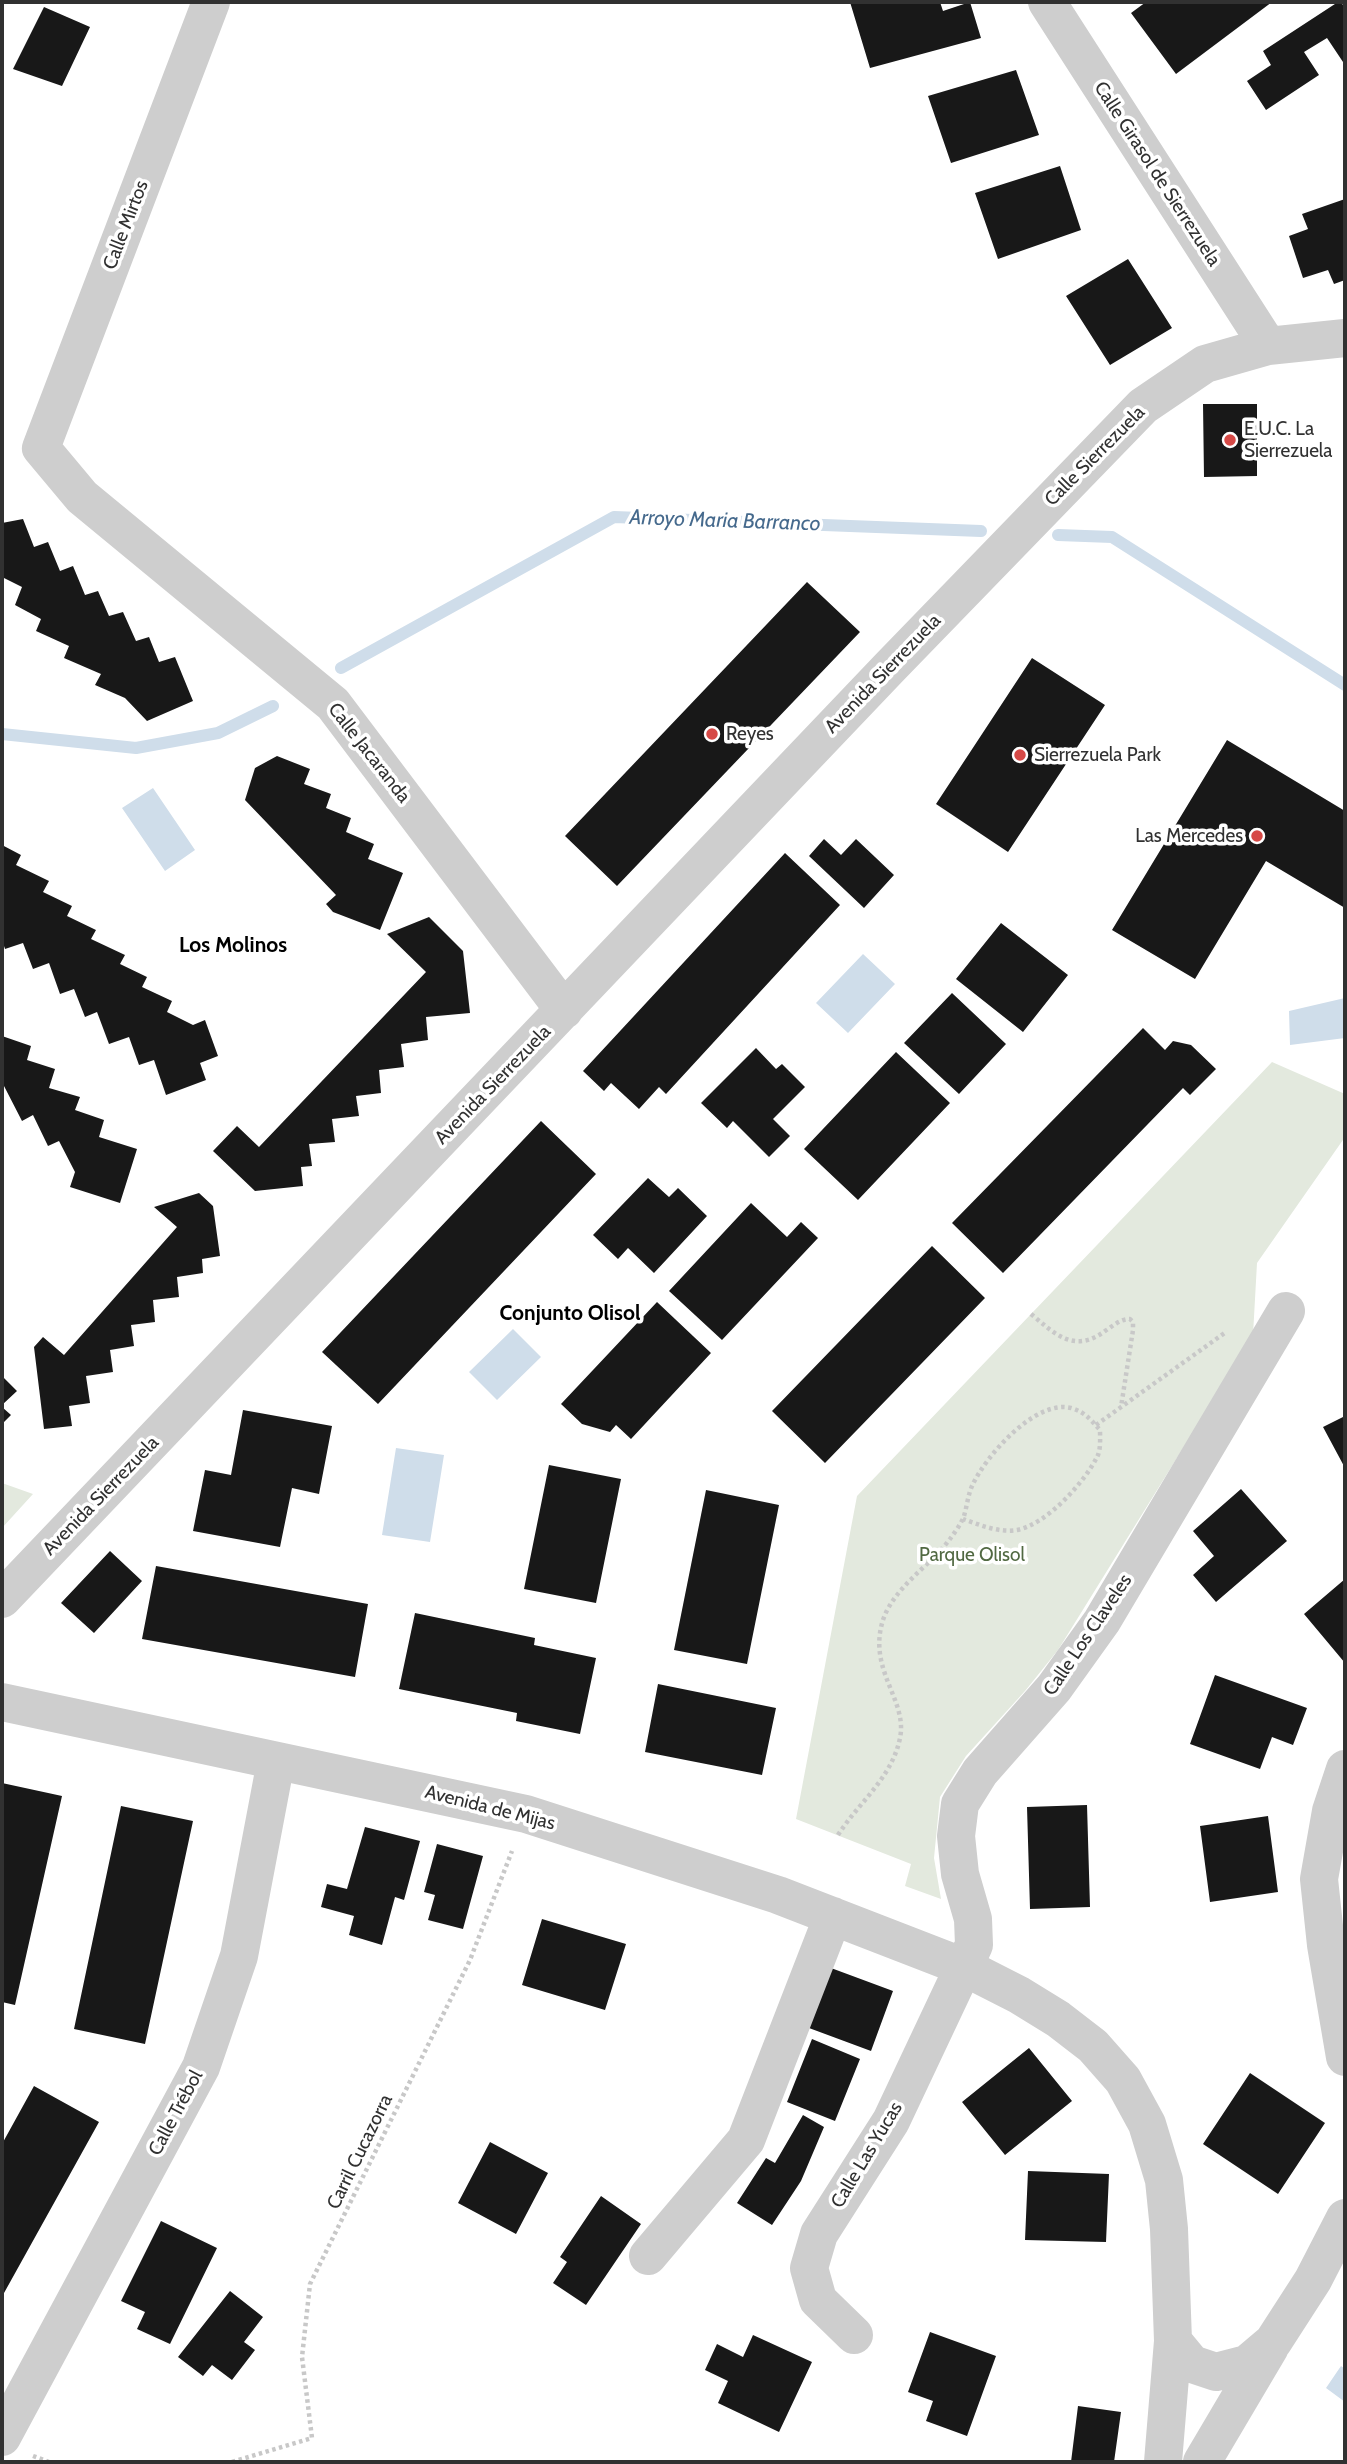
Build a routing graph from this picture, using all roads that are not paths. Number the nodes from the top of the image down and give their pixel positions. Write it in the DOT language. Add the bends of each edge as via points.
graph roads {
  1 [pos="211,2"];
  2 [pos="1047,2"];
  3 [pos="1345,338"];
  4 [pos="1268,346"];
  5 [pos="41,448"];
  6 [pos="983,571"];
  7 [pos="564,1010"];
  8 [pos="1286,1311"];
  9 [pos="2,1599"];
  10 [pos="2,1702"];
  11 [pos="275,1761"];
  12 [pos="1345,1769"];
  13 [pos="1338,1819"];
  14 [pos="832,1916"];
  15 [pos="964,1967"];
  16 [pos="1345,2057"];
  17 [pos="1345,2218"];
  18 [pos="648,2256"];
  19 [pos="854,2334"];
  20 [pos="1173,2341"];
  21 [pos="1273,2342"];
  22 [pos="2,2437"];
  23 [pos="1163,2462"];
  24 [pos="1202,2462"];
  1 -- 5 [label="street, Calle Mirtos"];
  2 -- 4 [label="street, Calle Girasol de Sierrezuela"];
  3 -- 4 [label="street, Calle Sierrezuela"];
  4 -- 6 [label="street, Calle Sierrezuela" via="1205,365 1143,406"];
  5 -- 7 [label="street, Calle Jacaranda" via="82,497 333,704"];
  6 -- 7 [label="street, Avenida Sierrezuela"];
  7 -- 9 [label="street, Avenida Sierrezuela"];
  8 -- 15 [label="street, Calle Los Claveles" via="1102,1621 1054,1689 980,1772 960,1804 960,1874 973,1919 974,1945"];
  10 -- 11 [label="street, Avenida de Mijas"];
  11 -- 14 [label="street, Avenida de Mijas" via="526,1814"];
  11 -- 22 [label="street, Calle Trébol" via="239,1956 201,2067"];
  12 -- 13 [label="street"];
  13 -- 16 [label="street" via="1319,1878"];
  14 -- 15 [label="street, Avenida de Mijas"];
  14 -- 18 [label="street" via="746,2140"];
  15 -- 19 [label="street, Calle Las Yucas" via="891,2121 819,2234 809,2267 818,2300"];
  15 -- 20 [label="street, Avenida de Mijas" via="1038,2007 1093,2046 1123,2080 1147,2124 1164,2180"];
  17 -- 21 [label="street"];
  20 -- 21 [label="street" via="1192,2364 1216,2372 1247,2364"];
  20 -- 23 [label="street, Avenida de Mijas"];
  21 -- 24 [label="street"];
}
